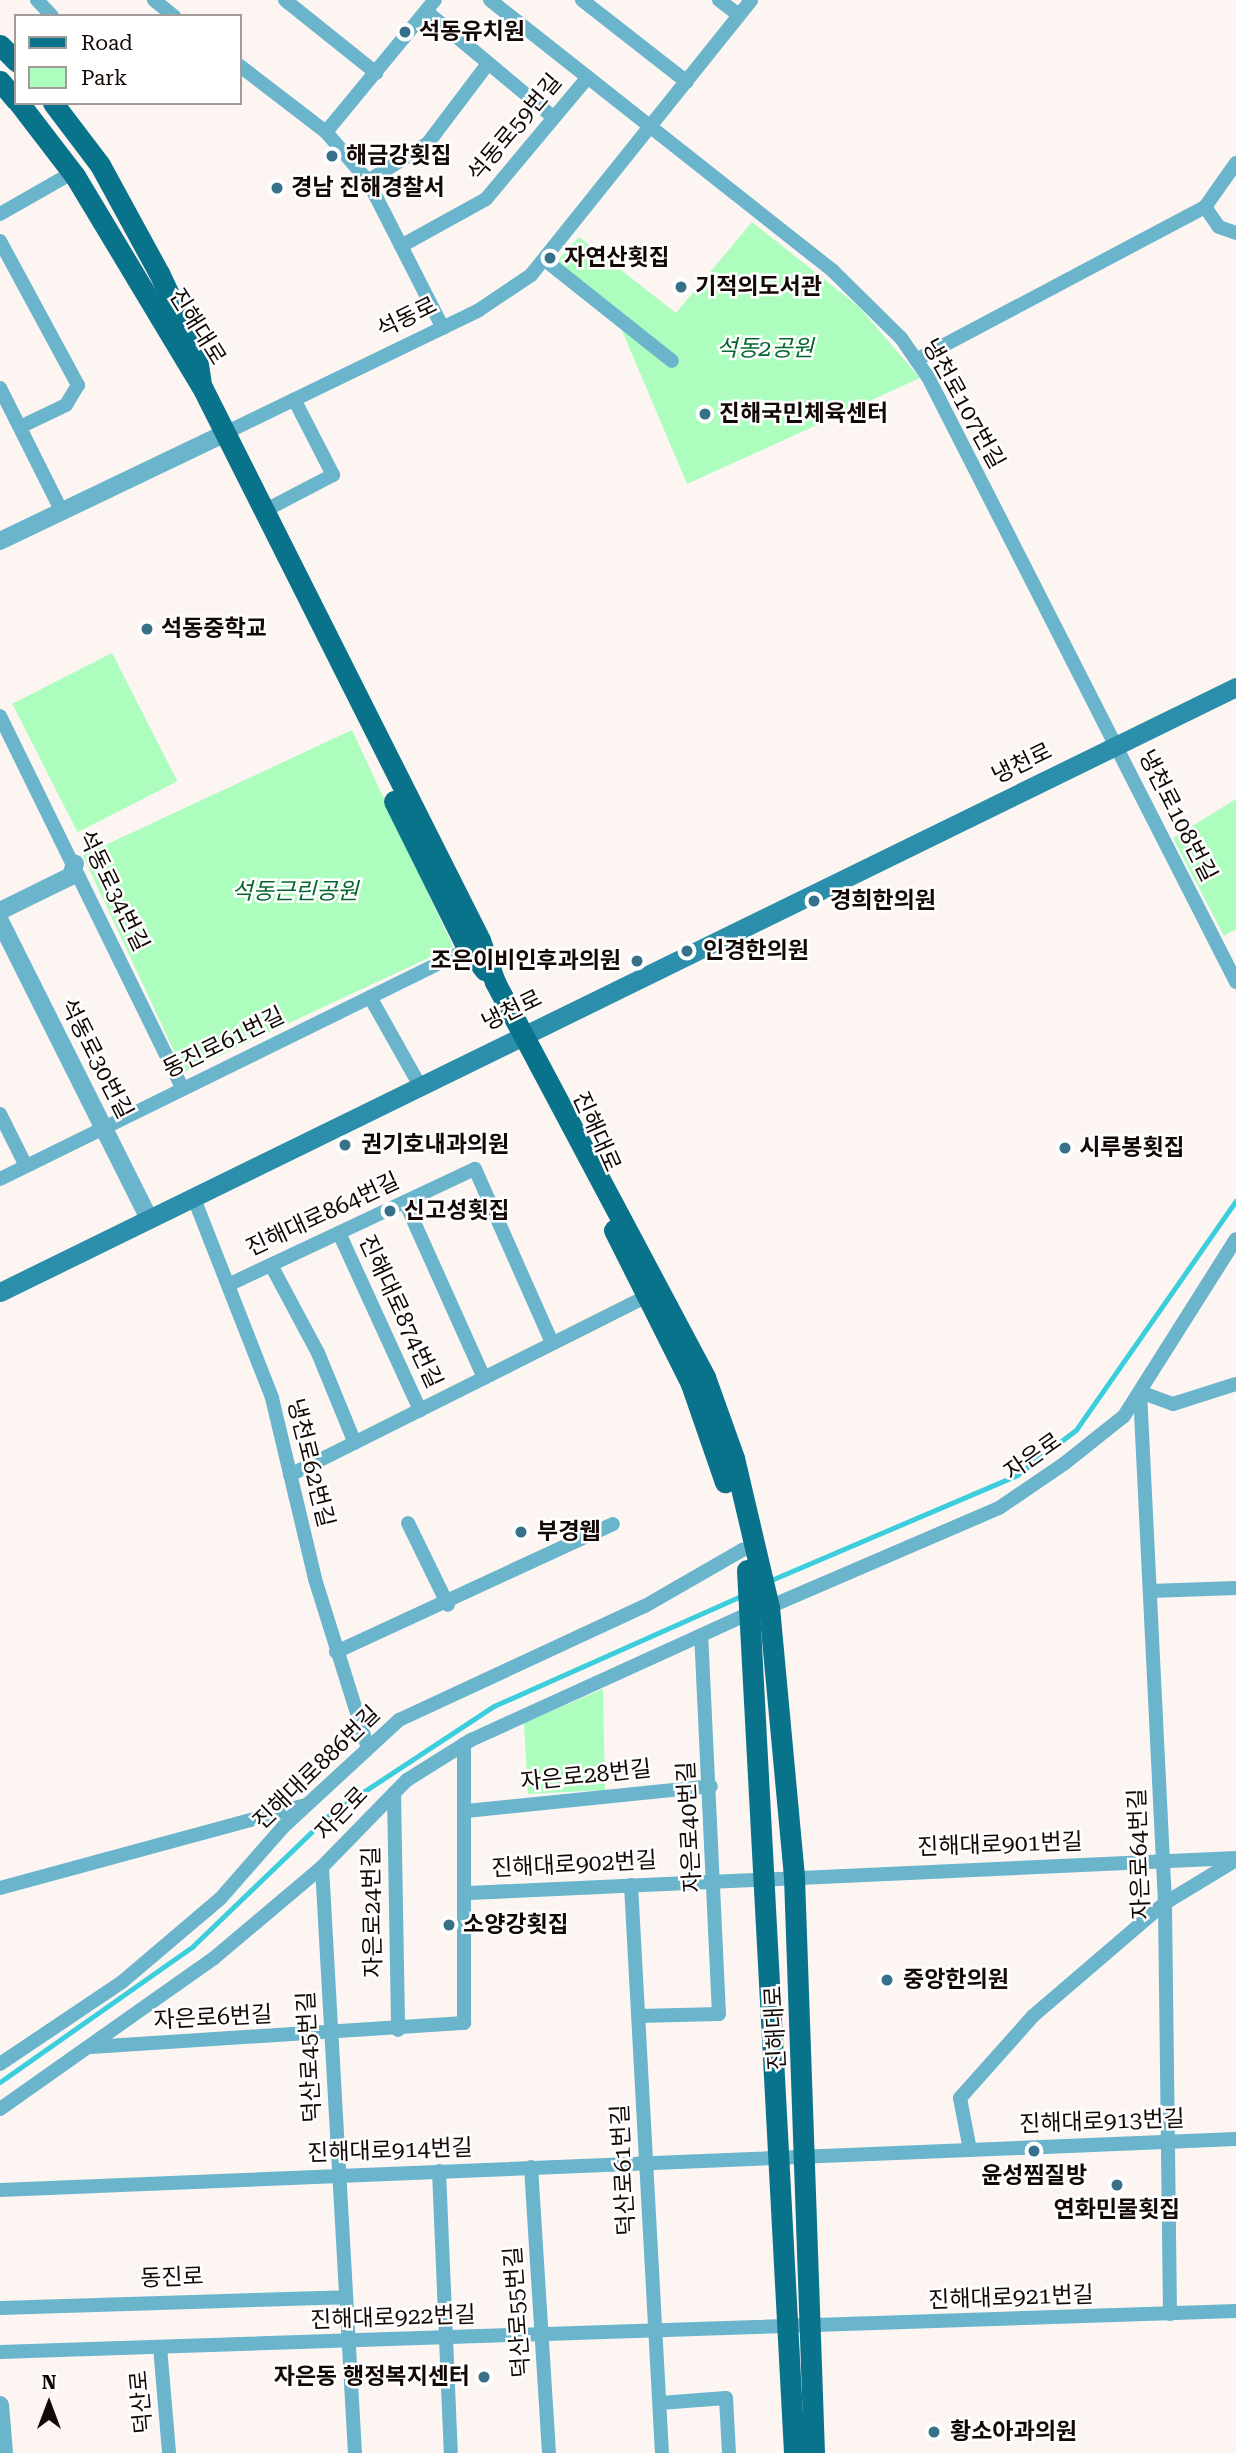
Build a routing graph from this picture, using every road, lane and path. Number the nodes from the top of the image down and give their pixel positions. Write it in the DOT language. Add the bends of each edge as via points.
graph roads {
  1 [pos="37,0"];
  2 [pos="154,0"];
  3 [pos="285,0"];
  4 [pos="490,0"];
  5 [pos="582,0"];
  6 [pos="719,0"];
  7 [pos="751,0"];
  8 [pos="431,6"];
  9 [pos="49,14"];
  10 [pos="172,14"];
  11 [pos="739,15"];
  12 [pos="0,45"];
  13 [pos="14,59"];
  14 [pos="488,65"];
  15 [pos="242,68"];
  16 [pos="376,74"];
  17 [pos="588,77"];
  18 [pos="0,82"];
  19 [pos="687,82"];
  20 [pos="14,98"];
  21 [pos="20,105"];
  22 [pos="62,106"];
  23 [pos="552,116"];
  24 [pos="652,127"];
  25 [pos="326,132"];
  26 [pos="1236,163"];
  27 [pos="72,173"];
  28 [pos="368,181"];
  29 [pos="1205,207"];
  30 [pos="0,214"];
  31 [pos="1236,233"];
  32 [pos="0,241"];
  33 [pos="401,246"];
  34 [pos="545,260"];
  35 [pos="443,328"];
  36 [pos="916,360"];
  37 [pos="672,361"];
  38 [pos="202,387"];
  39 [pos="0,388"];
  40 [pos="294,399"];
  41 [pos="20,427"];
  42 [pos="223,434"];
  43 [pos="240,471"];
  44 [pos="264,511"];
  45 [pos="62,512"];
  46 [pos="0,541"];
  47 [pos="1236,687"];
  48 [pos="0,716"];
  49 [pos="1116,745"];
  50 [pos="75,864"];
  51 [pos="0,911"];
  52 [pos="0,921"];
  53 [pos="468,949"];
  54 [pos="495,982"];
  55 [pos="1236,982"];
  56 [pos="370,997"];
  57 [pos="521,1033"];
  58 [pos="419,1084"];
  59 [pos="548,1085"];
  60 [pos="183,1089"];
  61 [pos="0,1114"];
  62 [pos="104,1128"];
  63 [pos="26,1166"];
  64 [pos="0,1179"];
  65 [pos="193,1196"];
  66 [pos="405,1202"];
  67 [pos="149,1218"];
  68 [pos="339,1233"];
  69 [pos="1236,1239"];
  70 [pos="271,1265"];
  71 [pos="228,1285"];
  72 [pos="0,1292"];
  73 [pos="647,1296"];
  74 [pos="552,1343"];
  75 [pos="484,1378"];
  76 [pos="1236,1384"];
  77 [pos="1140,1392"];
  78 [pos="420,1410"];
  79 [pos="355,1443"];
  80 [pos="290,1475"];
  81 [pos="408,1523"];
  82 [pos="613,1524"];
  83 [pos="744,1549"];
  84 [pos="754,1570"];
  85 [pos="1236,1588"];
  86 [pos="1150,1591"];
  87 [pos="447,1605"];
  88 [pos="761,1606"];
  89 [pos="701,1637"];
  90 [pos="336,1652"];
  91 [pos="464,1744"];
  92 [pos="367,1745"];
  93 [pos="711,1786"];
  94 [pos="394,1793"];
  95 [pos="309,1804"];
  96 [pos="466,1811"];
  97 [pos="1236,1859"];
  98 [pos="1164,1861"];
  99 [pos="322,1867"];
  100 [pos="794,1877"];
  101 [pos="765,1878"];
  102 [pos="717,1880"];
  103 [pos="631,1885"];
  104 [pos="0,1888"];
  105 [pos="469,1893"];
  106 [pos="1166,1903"];
  107 [pos="639,2016"];
  108 [pos="398,2030"];
  109 [pos="331,2034"];
  110 [pos="90,2047"];
  111 [pos="0,2064"];
  112 [pos="0,2109"];
  113 [pos="1236,2139"];
  114 [pos="1164,2142"];
  115 [pos="970,2150"];
  116 [pos="809,2156"];
  117 [pos="781,2157"];
  118 [pos="647,2162"];
  119 [pos="531,2168"];
  120 [pos="439,2171"];
  121 [pos="339,2176"];
  122 [pos="0,2190"];
  123 [pos="346,2298"];
  124 [pos="0,2308"];
  125 [pos="1236,2311"];
  126 [pos="1170,2314"];
  127 [pos="788,2329"];
  128 [pos="813,2329"];
  129 [pos="656,2333"];
  130 [pos="542,2336"];
  131 [pos="446,2339"];
  132 [pos="349,2342"];
  133 [pos="160,2347"];
  134 [pos="0,2352"];
  135 [pos="660,2403"];
  136 [pos="0,2405"];
  137 [pos="4,2453"];
  138 [pos="169,2453"];
  139 [pos="355,2453"];
  140 [pos="451,2453"];
  141 [pos="549,2453"];
  142 [pos="662,2453"];
  143 [pos="729,2453"];
  144 [pos="794,2453"];
  145 [pos="814,2453"];
  1 -- 9 [label="street"];
  2 -- 10 [label="street"];
  3 -- 16 [label="street"];
  4 -- 17 [label="street, 냉천로107번길"];
  5 -- 19 [label="street"];
  6 -- 11 [label="street"];
  7 -- 11 [label="street, 석동로"];
  8 -- 14 [label="street"];
  8 -- 16 [label="street"];
  11 -- 19 [label="street, 석동로"];
  12 -- 13 [label="main road"];
  14 -- 23 [label="street"];
  14 -- 28 [label="street" via="428,143"];
  15 -- 25 [label="street"];
  16 -- 25 [label="street"];
  17 -- 23 [label="street, 석동로59번길"];
  17 -- 24 [label="street, 냉천로107번길"];
  18 -- 20 [label="main road, 진해대로"];
  19 -- 24 [label="street, 석동로"];
  21 -- 27 [label="main road, 진해대로"];
  22 -- 38 [label="main road, 진해대로" via="159,274 196,352"];
  23 -- 33 [label="street, 석동로59번길" via="486,199"];
  24 -- 34 [label="street, 석동로"];
  24 -- 36 [label="street, 냉천로107번길" via="851,286"];
  25 -- 28 [label="street"];
  26 -- 29 [label="street"];
  27 -- 30 [label="street"];
  27 -- 38 [label="main road, 진해대로"];
  28 -- 33 [label="street"];
  29 -- 31 [label="street" via="1219,227"];
  29 -- 36 [label="street"];
  32 -- 41 [label="street" via="78,385 66,405"];
  33 -- 35 [label="street"];
  34 -- 35 [label="street, 석동로" via="510,290"];
  34 -- 37 [label="street"];
  35 -- 40 [label="street, 석동로"];
  36 -- 49 [label="street, 냉천로107번길"];
  38 -- 42 [label="main road"];
  39 -- 41 [label="street"];
  40 -- 42 [label="street, 석동로"];
  40 -- 44 [label="street" via="333,475"];
  41 -- 45 [label="street"];
  42 -- 43 [label="main road"];
  42 -- 45 [label="street, 석동로"];
  43 -- 44 [label="main road"];
  43 -- 53 [label="main road" via="246,504"];
  44 -- 54 [label="main road" via="480,940"];
  45 -- 46 [label="street, 석동로"];
  47 -- 49 [label="main road, 냉천로"];
  48 -- 50 [label="street, 석동로34번길"];
  49 -- 55 [label="street, 냉천로108번길"];
  49 -- 57 [label="main road, 냉천로"];
  50 -- 51 [label="street" via="71,876"];
  50 -- 60 [label="street, 석동로34번길"];
  52 -- 62 [label="street, 석동로30번길"];
  53 -- 54 [label="main road"];
  53 -- 56 [label="street, 동진로61번길"];
  54 -- 57 [label="main road"];
  56 -- 58 [label="street"];
  56 -- 60 [label="street, 동진로61번길"];
  57 -- 58 [label="main road, 냉천로"];
  57 -- 59 [label="main road"];
  58 -- 65 [label="main road, 냉천로"];
  59 -- 73 [label="main road, 진해대로" via="560,1125"];
  59 -- 84 [label="main road, 진해대로" via="570,1115 705,1377 734,1458"];
  60 -- 62 [label="street, 동진로61번길"];
  61 -- 63 [label="street"];
  62 -- 63 [label="street, 동진로61번길"];
  62 -- 67 [label="street, 석동로30번길"];
  63 -- 64 [label="street, 동진로61번길"];
  65 -- 67 [label="main road, 냉천로"];
  65 -- 71 [label="street, 냉천로62번길"];
  66 -- 68 [label="street, 진해대로864번길"];
  66 -- 74 [label="street, 진해대로864번길" via="475,1169"];
  66 -- 75 [label="street"];
  67 -- 72 [label="main road, 냉천로"];
  68 -- 70 [label="street, 진해대로864번길"];
  68 -- 78 [label="street, 진해대로874번길"];
  69 -- 77 [label="street, 자은로"];
  70 -- 71 [label="street, 진해대로864번길"];
  70 -- 79 [label="street" via="318,1353"];
  71 -- 80 [label="street, 냉천로62번길" via="271,1398"];
  73 -- 74 [label="street, 진해대로874번길"];
  73 -- 83 [label="main road, 진해대로" via="691,1384"];
  74 -- 75 [label="street, 진해대로874번길"];
  75 -- 78 [label="street, 진해대로874번길"];
  76 -- 77 [label="street" via="1173,1404"];
  77 -- 86 [label="street, 자은로64번길"];
  77 -- 88 [label="street, 자은로" via="1125,1416 999,1508"];
  78 -- 79 [label="street, 진해대로874번길"];
  79 -- 80 [label="street, 진해대로874번길"];
  80 -- 90 [label="street, 냉천로62번길"];
  81 -- 87 [label="street"];
  82 -- 87 [label="street"];
  83 -- 84 [label="main road, 진해대로"];
  83 -- 92 [label="street, 진해대로886번길" via="645,1606 399,1720"];
  84 -- 88 [label="main road"];
  85 -- 86 [label="street"];
  86 -- 98 [label="street, 자은로64번길"];
  87 -- 90 [label="street"];
  88 -- 89 [label="street, 자은로"];
  88 -- 100 [label="main road, 진해대로"];
  88 -- 101 [label="main road, 진해대로"];
  89 -- 91 [label="street, 자은로"];
  89 -- 93 [label="street, 자은로40번길"];
  90 -- 92 [label="street, 냉천로62번길"];
  91 -- 94 [label="street, 자은로"];
  91 -- 96 [label="street"];
  92 -- 95 [label="street, 진해대로886번길"];
  93 -- 96 [label="street, 자은로28번길"];
  93 -- 102 [label="street, 자은로40번길"];
  94 -- 99 [label="street, 자은로"];
  94 -- 108 [label="street, 자은로24번길"];
  95 -- 104 [label="street"];
  95 -- 111 [label="street, 진해대로886번길" via="220,1899 122,1982"];
  96 -- 105 [label="street"];
  97 -- 98 [label="street, 진해대로901번길"];
  97 -- 106 [label="street"];
  98 -- 100 [label="street, 진해대로901번길"];
  98 -- 106 [label="street, 자은로64번길"];
  99 -- 109 [label="street, 덕산로45번길"];
  99 -- 110 [label="street, 자은로" via="214,1958"];
  100 -- 101 [label="street, 진해대로901번길"];
  100 -- 116 [label="main road, 진해대로"];
  101 -- 102 [label="street, 진해대로902번길"];
  101 -- 117 [label="main road, 진해대로"];
  102 -- 103 [label="street, 진해대로902번길"];
  102 -- 107 [label="street, 자은로40번길" via="719,2014"];
  103 -- 105 [label="street, 진해대로902번길"];
  103 -- 107 [label="street, 덕산로61번길"];
  105 -- 108 [label="street, 자은로6번길" via="464,2023"];
  106 -- 114 [label="street, 자은로64번길"];
  106 -- 115 [label="street" via="1033,2016 960,2098"];
  107 -- 118 [label="street, 덕산로61번길"];
  108 -- 109 [label="street, 자은로6번길"];
  109 -- 110 [label="street, 자은로6번길"];
  109 -- 121 [label="street, 덕산로45번길"];
  110 -- 112 [label="street, 자은로"];
  113 -- 114 [label="street, 진해대로913번길"];
  114 -- 115 [label="street, 진해대로913번길"];
  114 -- 126 [label="street, 자은로64번길"];
  115 -- 116 [label="street, 진해대로913번길"];
  116 -- 117 [label="street, 진해대로913번길"];
  116 -- 128 [label="main road, 진해대로"];
  117 -- 118 [label="street, 진해대로914번길"];
  117 -- 127 [label="main road, 진해대로"];
  118 -- 119 [label="street, 진해대로914번길"];
  118 -- 129 [label="street, 덕산로61번길"];
  119 -- 120 [label="street, 진해대로914번길"];
  119 -- 130 [label="street, 덕산로55번길"];
  120 -- 121 [label="street, 진해대로914번길"];
  120 -- 131 [label="street"];
  121 -- 122 [label="street, 진해대로914번길"];
  121 -- 123 [label="street, 덕산로45번길"];
  123 -- 124 [label="street, 동진로"];
  123 -- 132 [label="street, 덕산로45번길"];
  125 -- 126 [label="street, 진해대로921번길"];
  126 -- 128 [label="street, 진해대로921번길"];
  127 -- 128 [label="street, 진해대로921번길"];
  127 -- 129 [label="street, 진해대로922번길"];
  127 -- 144 [label="main road, 진해대로"];
  128 -- 145 [label="main road, 진해대로"];
  129 -- 130 [label="street, 진해대로922번길"];
  129 -- 135 [label="street, 덕산로61번길"];
  130 -- 131 [label="street, 진해대로922번길"];
  130 -- 141 [label="street, 덕산로55번길"];
  131 -- 132 [label="street, 진해대로922번길"];
  131 -- 140 [label="street"];
  132 -- 133 [label="street, 진해대로922번길"];
  132 -- 139 [label="street, 덕산로45번길"];
  133 -- 134 [label="street, 진해대로922번길"];
  133 -- 138 [label="street, 덕산로"];
  135 -- 142 [label="street, 덕산로61번길"];
  135 -- 143 [label="street" via="726,2398"];
  136 -- 137 [label="street"];
}
